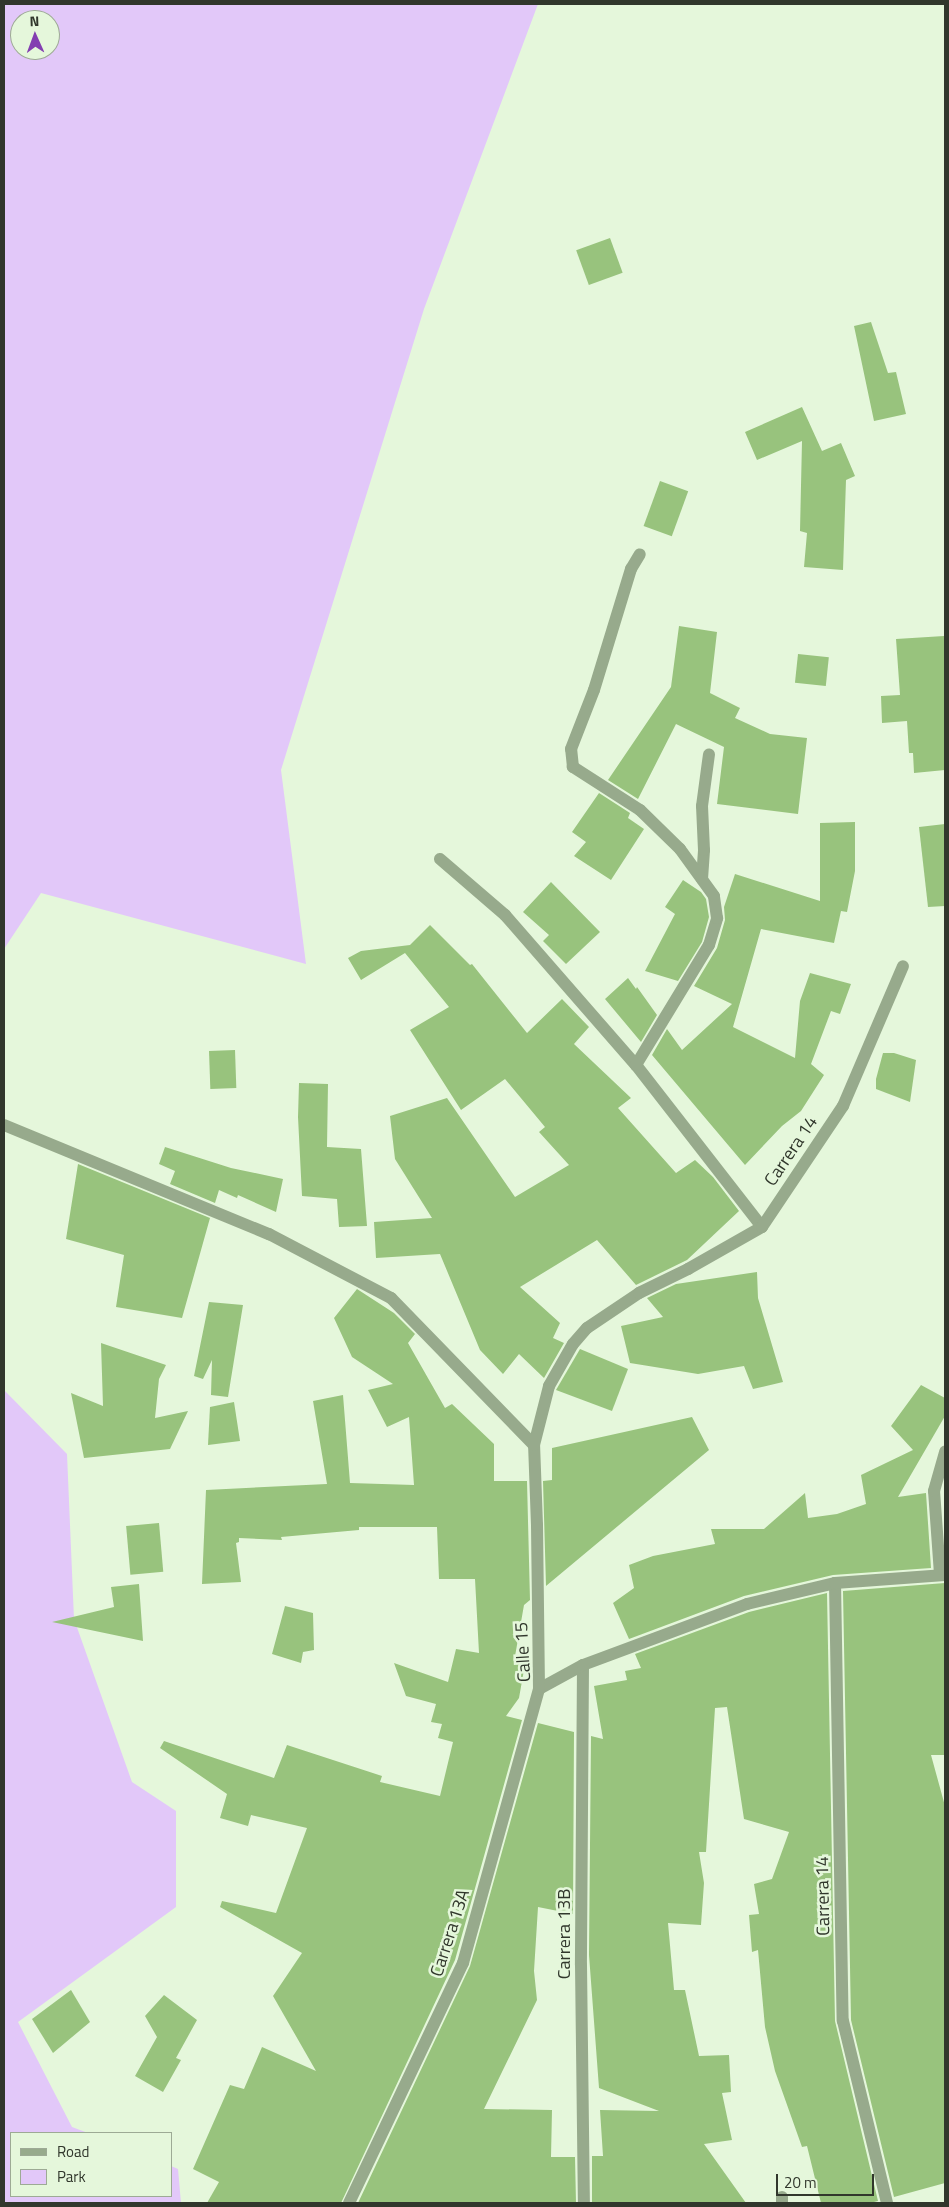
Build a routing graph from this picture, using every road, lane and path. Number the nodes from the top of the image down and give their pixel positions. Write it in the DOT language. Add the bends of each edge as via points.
graph roads {
  1 [pos="640,554"];
  2 [pos="709,754"];
  3 [pos="440,859"];
  4 [pos="702,879"];
  5 [pos="903,966"];
  6 [pos="636,1065"];
  7 [pos="4,1125"];
  8 [pos="762,1227"];
  9 [pos="639,1293"];
  10 [pos="534,1445"];
  11 [pos="945,1452"];
  12 [pos="942,1574"];
  13 [pos="835,1583"];
  14 [pos="584,1666"];
  15 [pos="539,1689"];
  16 [pos="349,2203"];
  17 [pos="584,2203"];
  18 [pos="887,2203"];
  1 -- 4 [label="street" via="631,569 594,690 571,749 573,767 640,810 680,849"];
  2 -- 4 [label="street" via="702,806"];
  3 -- 6 [label="street" via="505,915"];
  4 -- 6 [label="street" via="714,896 716,918 709,945"];
  5 -- 8 [label="street, Carrera 14" via="842,1106"];
  6 -- 8 [label="street"];
  7 -- 10 [label="street" via="269,1234 391,1298"];
  8 -- 9 [label="street, Carrera 14"];
  9 -- 10 [label="street, Calle 15" via="587,1328 573,1344 549,1386"];
  10 -- 15 [label="street, Calle 15"];
  11 -- 12 [label="street" via="934,1492"];
  12 -- 13 [label="street, Calle 15"];
  13 -- 14 [label="street, Calle 15" via="747,1604"];
  13 -- 18 [label="street, Carrera 14" via="843,2020"];
  14 -- 15 [label="street, Calle 15"];
  14 -- 17 [label="street, Carrera 13B" via="580,1965"];
  15 -- 16 [label="street, Carrera 13A" via="463,1963"];
}
